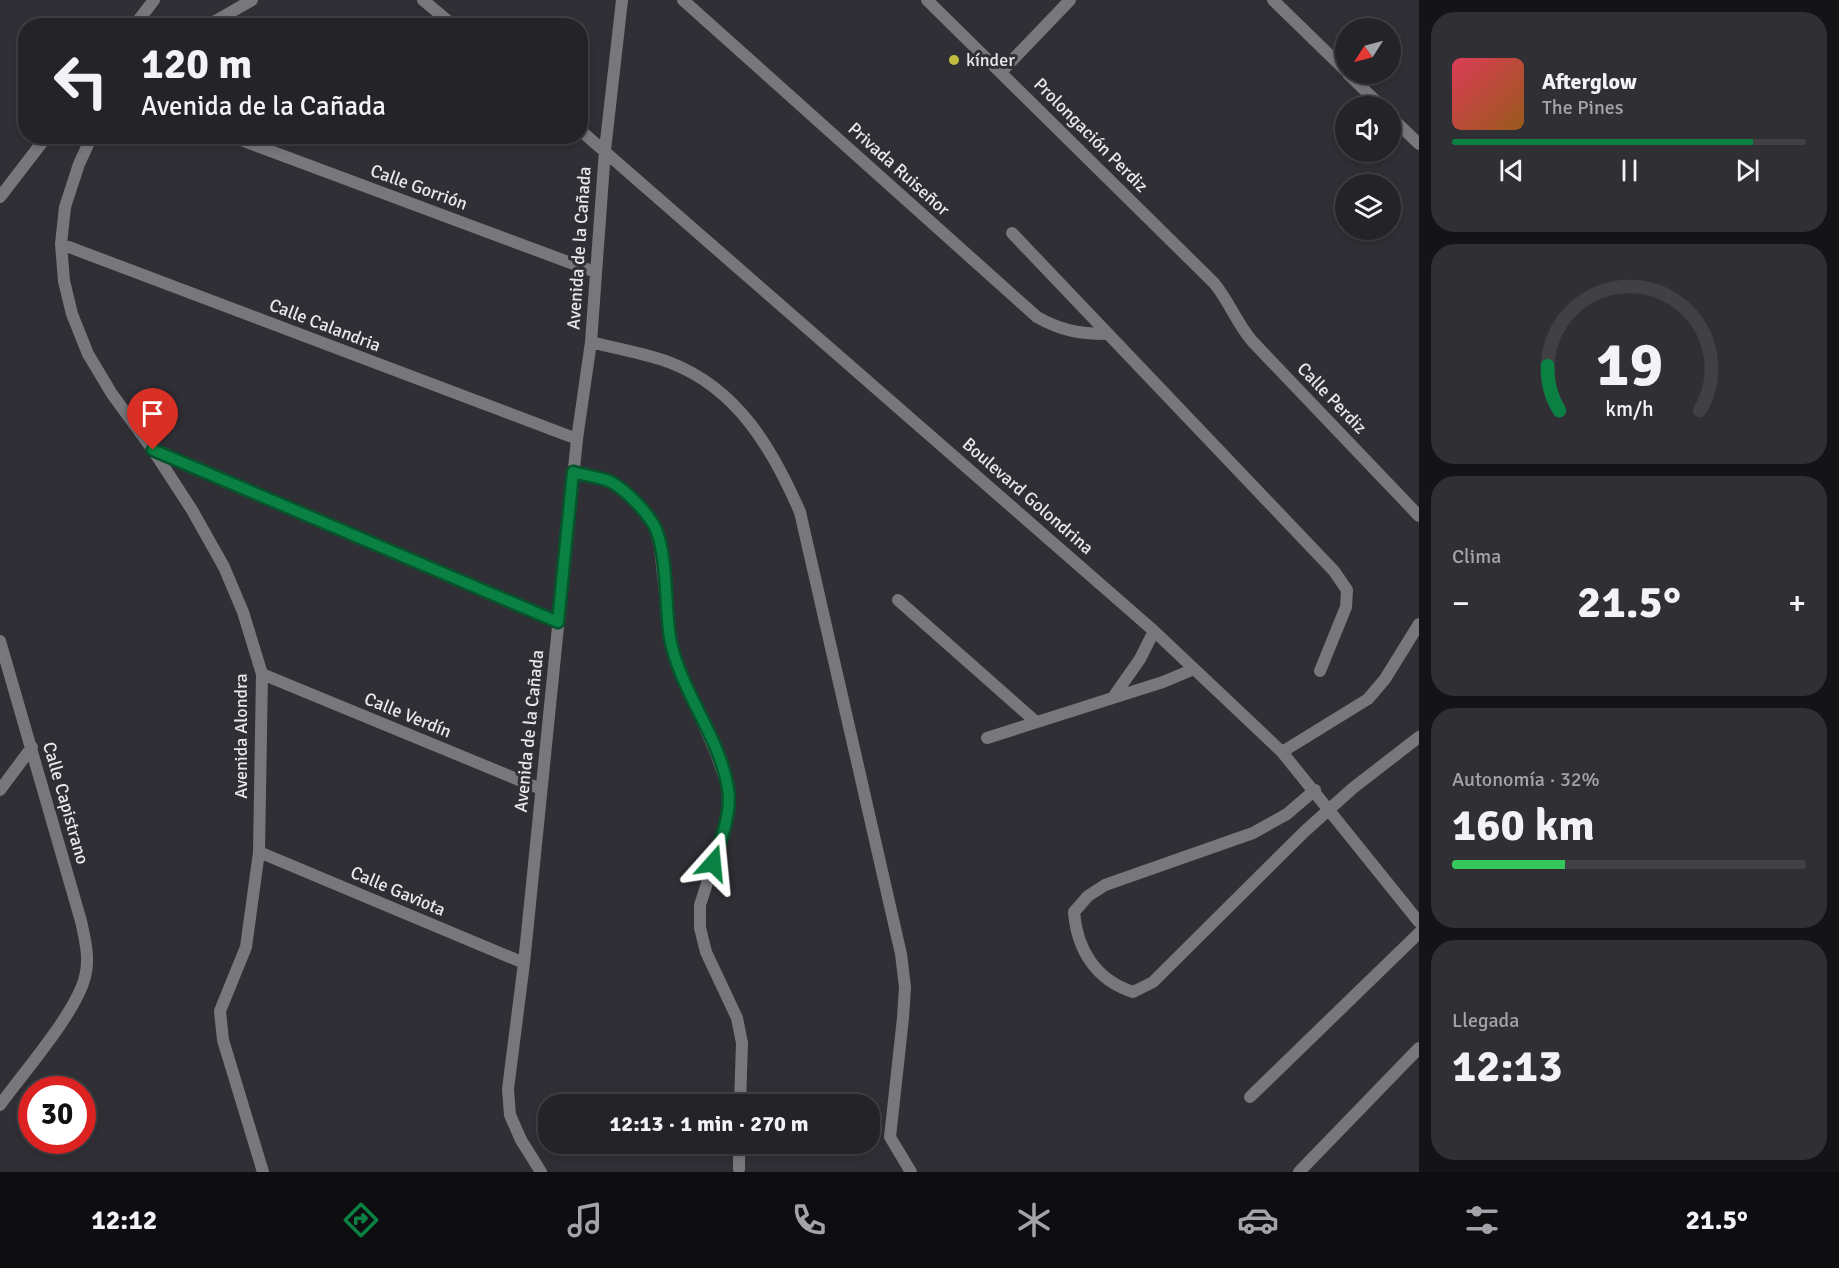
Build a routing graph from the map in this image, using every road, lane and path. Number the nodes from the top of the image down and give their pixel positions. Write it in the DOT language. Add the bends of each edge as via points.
graph roads {
  1 [pos="154,0"];
  2 [pos="252,0"];
  3 [pos="423,0"];
  4 [pos="622,0"];
  5 [pos="683,0"];
  6 [pos="927,0"];
  7 [pos="1070,0"];
  8 [pos="1274,0"];
  9 [pos="140,18"];
  10 [pos="221,18"];
  11 [pos="444,18"];
  12 [pos="1335,60"];
  13 [pos="1002,71"];
  14 [pos="1359,84"];
  15 [pos="1371,96"];
  16 [pos="1401,127"];
  17 [pos="588,136"];
  18 [pos="41,144"];
  19 [pos="88,144"];
  20 [pos="251,144"];
  21 [pos="1419,144"];
  22 [pos="605,150"];
  23 [pos="0,197"];
  24 [pos="1012,233"];
  25 [pos="61,244"];
  26 [pos="595,272"];
  27 [pos="1227,299"];
  28 [pos="1106,334"];
  29 [pos="591,342"];
  30 [pos="577,439"];
  31 [pos="153,450"];
  32 [pos="573,472"];
  33 [pos="1419,516"];
  34 [pos="898,600"];
  35 [pos="558,622"];
  36 [pos="1419,624"];
  37 [pos="1154,631"];
  38 [pos="0,640"];
  39 [pos="1194,669"];
  40 [pos="1320,671"];
  41 [pos="262,674"];
  42 [pos="1114,696"];
  43 [pos="1035,721"];
  44 [pos="1419,737"];
  45 [pos="987,738"];
  46 [pos="32,747"];
  47 [pos="1282,752"];
  48 [pos="541,789"];
  49 [pos="0,790"];
  50 [pos="1316,790"];
  51 [pos="1330,809"];
  52 [pos="259,852"];
  53 [pos="1419,922"];
  54 [pos="1419,933"];
  55 [pos="524,963"];
  56 [pos="1419,1048"];
  57 [pos="740,1094"];
  58 [pos="1250,1097"];
  59 [pos="0,1105"];
  60 [pos="739,1154"];
  61 [pos="738,1169"];
  62 [pos="263,1172"];
  63 [pos="540,1172"];
  64 [pos="911,1172"];
  65 [pos="1299,1172"];
  1 -- 9 [label="street"];
  2 -- 10 [label="street"];
  3 -- 11 [label="street"];
  4 -- 22 [label="street, Avenida de la Cañada"];
  5 -- 28 [label="street, Privada Ruiseñor" via="1037,317 1078,334"];
  6 -- 13 [label="street, Prolongación Perdiz"];
  7 -- 13 [label="street"];
  8 -- 12 [label="street"];
  13 -- 27 [label="street, Prolongación Perdiz"];
  14 -- 15 [label="street"];
  16 -- 21 [label="street"];
  17 -- 22 [label="street, Boulevard Golondrina"];
  18 -- 23 [label="street"];
  19 -- 25 [label="street, Avenida Alondra" via="65,207"];
  20 -- 26 [label="street, Calle Gorrión"];
  22 -- 26 [label="street, Avenida de la Cañada"];
  22 -- 37 [label="street, Boulevard Golondrina"];
  24 -- 28 [label="street"];
  25 -- 30 [label="street, Calle Calandria"];
  25 -- 31 [label="street, Avenida Alondra" via="72,314 88,354"];
  26 -- 29 [label="street, Avenida de la Cañada"];
  27 -- 33 [label="street, Calle Perdiz" via="1236,322 1252,341"];
  28 -- 40 [label="street" via="1334,571 1347,590 1346,607"];
  29 -- 30 [label="street, Avenida de la Cañada"];
  29 -- 64 [label="street" via="671,363 716,387 752,424 781,467 800,512 901,954 905,987 890,1137"];
  30 -- 32 [label="street, Avenida de la Cañada"];
  31 -- 35 [label="street"];
  31 -- 41 [label="street, Avenida Alondra" via="224,567"];
  32 -- 35 [label="street, Avenida de la Cañada"];
  32 -- 57 [label="street" via="613,483 654,524 670,639 728,788 727,822 700,905 700,928 706,952 737,1018 742,1043"];
  34 -- 43 [label="street"];
  35 -- 48 [label="street, Avenida de la Cañada"];
  36 -- 47 [label="street" via="1368,699"];
  37 -- 39 [label="street, Boulevard Golondrina"];
  37 -- 42 [label="street"];
  38 -- 46 [label="street, Calle Capistrano"];
  39 -- 42 [label="street"];
  39 -- 47 [label="street, Boulevard Golondrina"];
  41 -- 48 [label="street, Calle Verdín"];
  41 -- 52 [label="street, Avenida Alondra"];
  42 -- 43 [label="street"];
  43 -- 45 [label="street"];
  44 -- 51 [label="street"];
  46 -- 49 [label="street"];
  46 -- 59 [label="street, Calle Capistrano" via="81,921 87,951 85,977 73,1005"];
  47 -- 50 [label="street, Boulevard Golondrina"];
  48 -- 55 [label="street, Avenida de la Cañada"];
  50 -- 51 [label="street, Boulevard Golondrina"];
  50 -- 51 [label="street" via="1287,814 1253,833 1105,885 1088,896 1074,912 1076,934 1083,950 1113,986 1133,992 1153,982"];
  51 -- 53 [label="street, Boulevard Golondrina"];
  52 -- 55 [label="street, Calle Gaviota"];
  52 -- 62 [label="street, Avenida Alondra" via="246,947 220,1011 223,1040"];
  54 -- 58 [label="street"];
  55 -- 63 [label="street, Avenida de la Cañada" via="508,1089 510,1115"];
  56 -- 65 [label="street"];
  60 -- 61 [label="street"];
}
